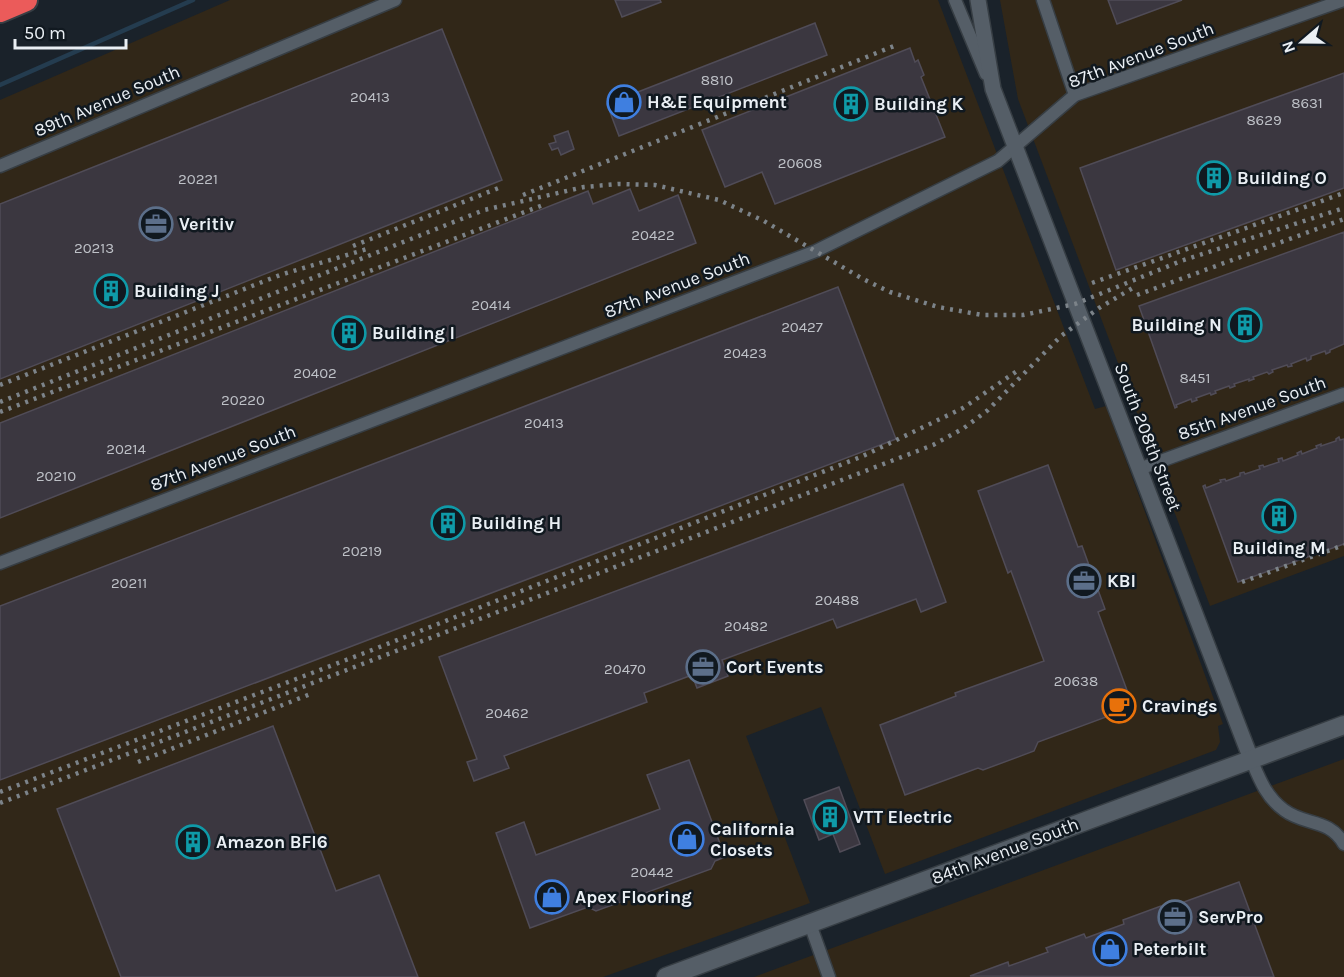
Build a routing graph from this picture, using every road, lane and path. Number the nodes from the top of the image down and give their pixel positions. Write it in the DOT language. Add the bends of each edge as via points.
graph roads {
  1 [pos="26,0"];
  2 [pos="395,0"];
  3 [pos="954,0"];
  4 [pos="978,0"];
  5 [pos="1042,0"];
  6 [pos="1344,0"];
  7 [pos="0,11"];
  8 [pos="993,89"];
  9 [pos="1075,95"];
  10 [pos="1015,147"];
  11 [pos="0,166"];
  12 [pos="1344,394"];
  13 [pos="1139,469"];
  14 [pos="0,563"];
  15 [pos="1344,725"];
  16 [pos="1251,759"];
  17 [pos="1344,844"];
  18 [pos="810,924"];
  19 [pos="666,977"];
  20 [pos="829,977"];
  1 -- 7 [label="highway"];
  2 -- 11 [label="street, 89th Avenue South"];
  3 -- 8 [label="street"];
  4 -- 8 [label="street, South 208th Street"];
  5 -- 9 [label="street"];
  6 -- 9 [label="street, 87th Avenue South"];
  8 -- 10 [label="street, South 208th Street"];
  9 -- 10 [label="street, 87th Avenue South"];
  10 -- 13 [label="street, South 208th Street"];
  10 -- 14 [label="street, 87th Avenue South" via="998,161 816,251"];
  12 -- 13 [label="street, 85th Avenue South"];
  13 -- 16 [label="street, South 208th Street"];
  15 -- 16 [label="main road, 84th Avenue South"];
  16 -- 17 [label="street, South 208th Street" via="1263,786 1285,812 1332,829"];
  16 -- 18 [label="main road, 84th Avenue South"];
  18 -- 19 [label="main road, 84th Avenue South"];
  18 -- 20 [label="street"];
}
